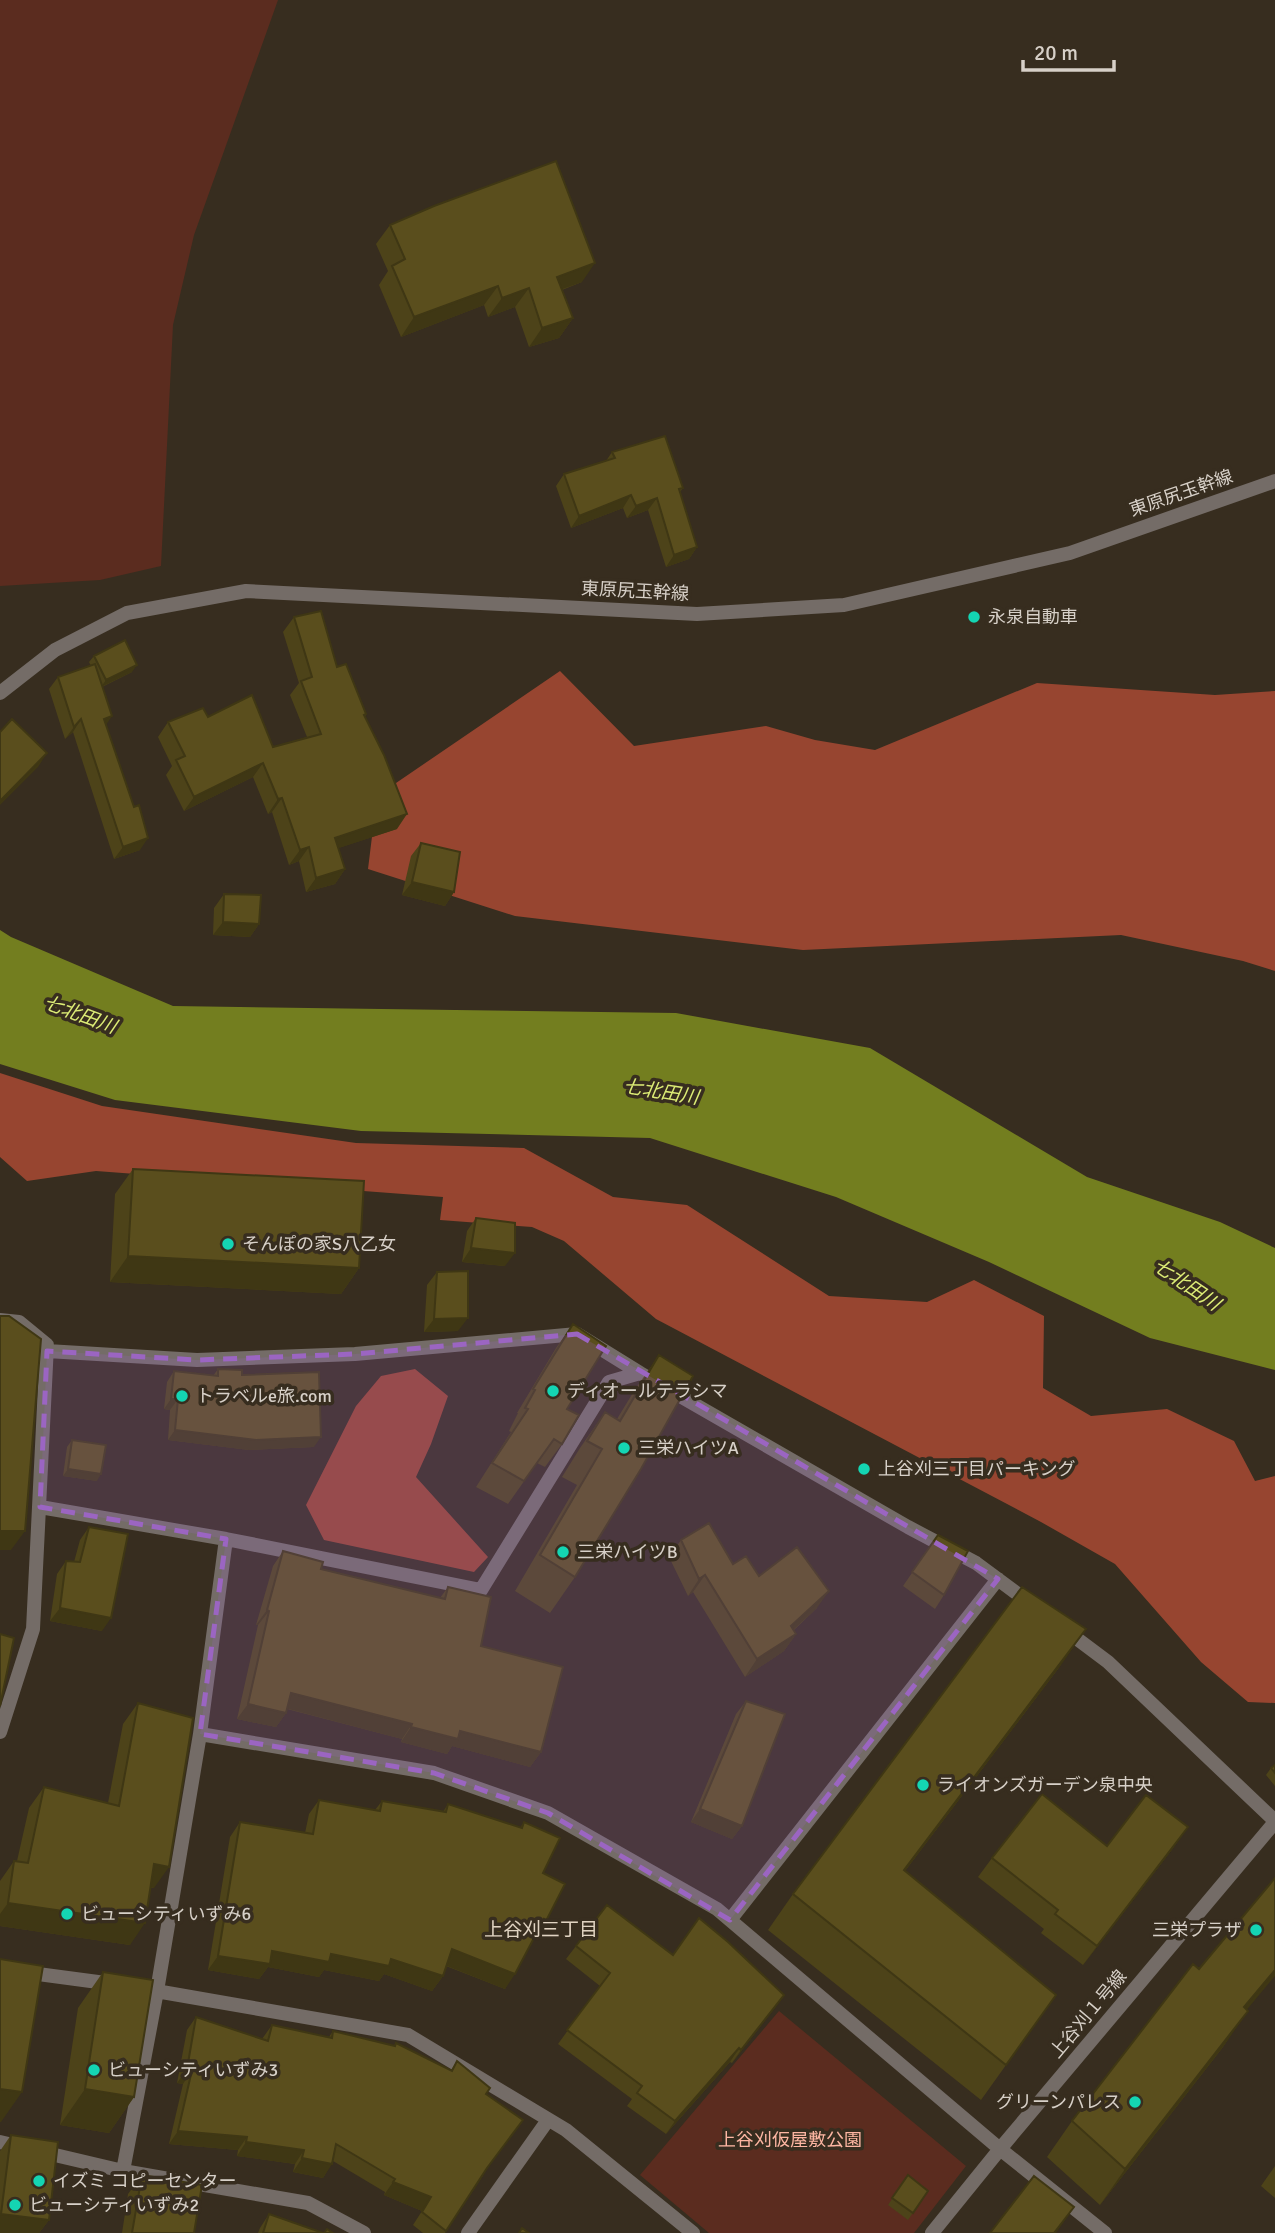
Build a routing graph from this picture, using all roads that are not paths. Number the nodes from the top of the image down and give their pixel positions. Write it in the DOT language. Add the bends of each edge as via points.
graph roads {
  1 [pos="1275,481"];
  2 [pos="0,693"];
  3 [pos="0,1320"];
  4 [pos="47,1352"];
  5 [pos="640,1373"];
  6 [pos="40,1507"];
  7 [pos="226,1539"];
  8 [pos="998,1579"];
  9 [pos="0,1732"];
  10 [pos="200,1734"];
  11 [pos="1275,1821"];
  12 [pos="730,1920"];
  13 [pos="0,1969"];
  14 [pos="158,1991"];
  15 [pos="548,2120"];
  16 [pos="0,2142"];
  17 [pos="1000,2149"];
  18 [pos="123,2171"];
  19 [pos="364,2233"];
  20 [pos="468,2233"];
  21 [pos="693,2233"];
  22 [pos="932,2233"];
  23 [pos="1105,2233"];
  1 -- 2 [label="street, 東原尻玉幹線" via="1070,553 844,605 697,614 246,591 127,614 55,650"];
  3 -- 4 [label="street" via="19,1322 47,1345"];
  4 -- 5 [label="street" via="197,1360 355,1354 577,1334"];
  4 -- 6 [label="street"];
  5 -- 7 [label="street" via="609,1382 481,1590"];
  5 -- 8 [label="street"];
  6 -- 7 [label="street"];
  6 -- 9 [label="street" via="33,1629"];
  7 -- 10 [label="street"];
  8 -- 11 [label="street" via="1108,1662"];
  8 -- 12 [label="street"];
  10 -- 12 [label="street" via="447,1777 548,1813"];
  10 -- 14 [label="street"];
  11 -- 17 [label="street, 上谷刈１号線"];
  12 -- 17 [label="street"];
  13 -- 14 [label="street"];
  14 -- 15 [label="street" via="408,2035"];
  14 -- 18 [label="street"];
  15 -- 20 [label="street"];
  15 -- 21 [label="street"];
  16 -- 18 [label="street"];
  17 -- 22 [label="street, 上谷刈１号線"];
  17 -- 23 [label="street"];
  18 -- 19 [label="street" via="308,2203"];
}
